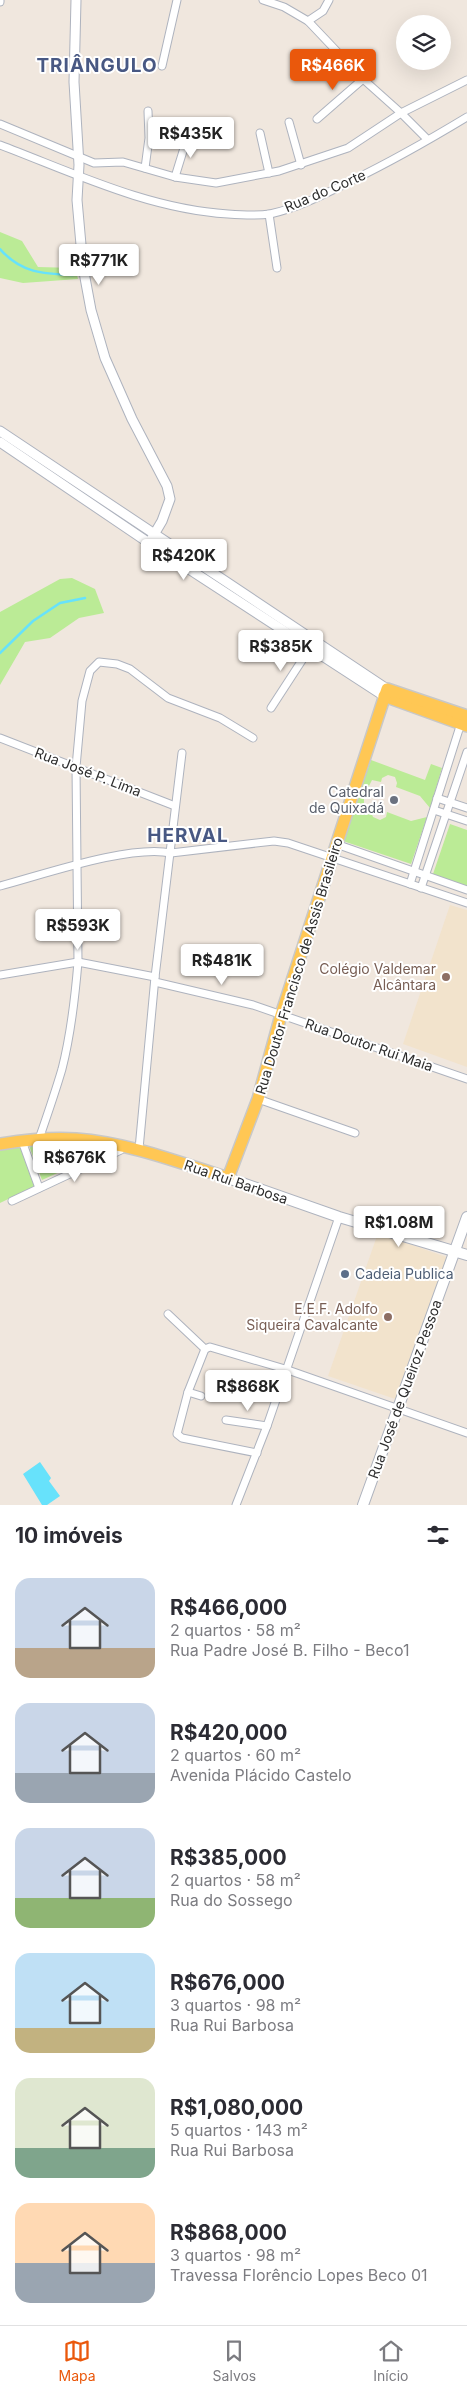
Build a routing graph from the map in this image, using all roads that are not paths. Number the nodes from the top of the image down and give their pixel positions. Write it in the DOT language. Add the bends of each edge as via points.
graph roads {
  1 [pos="76,0"];
  2 [pos="177,0"];
  3 [pos="263,0"];
  4 [pos="329,0"];
  5 [pos="308,21"];
  6 [pos="162,66"];
  7 [pos="363,79"];
  8 [pos="467,80"];
  9 [pos="148,111"];
  10 [pos="401,113"];
  11 [pos="467,117"];
  12 [pos="317,119"];
  13 [pos="289,122"];
  14 [pos="0,124"];
  15 [pos="260,133"];
  16 [pos="188,135"];
  17 [pos="428,139"];
  18 [pos="0,145"];
  19 [pos="78,156"];
  20 [pos="301,165"];
  21 [pos="145,168"];
  22 [pos="269,173"];
  23 [pos="78,174"];
  24 [pos="175,177"];
  25 [pos="269,214"];
  26 [pos="277,268"];
  27 [pos="0,431"];
  28 [pos="0,442"];
  29 [pos="12,444"];
  30 [pos="40,463"];
  31 [pos="92,493"];
  32 [pos="86,502"];
  33 [pos="154,534"];
  34 [pos="149,544"];
  35 [pos="251,605"];
  36 [pos="310,648"];
  37 [pos="331,658"];
  38 [pos="386,692"];
  39 [pos="271,708"];
  40 [pos="465,720"];
  41 [pos="0,738"];
  42 [pos="253,738"];
  43 [pos="467,752"];
  44 [pos="182,753"];
  45 [pos="76,767"];
  46 [pos="437,798"];
  47 [pos="450,802"];
  48 [pos="176,806"];
  49 [pos="467,808"];
  50 [pos="434,810"];
  51 [pos="446,814"];
  52 [pos="467,821"];
  53 [pos="336,844"];
  54 [pos="171,853"];
  55 [pos="331,857"];
  56 [pos="77,865"];
  57 [pos="414,871"];
  58 [pos="425,875"];
  59 [pos="410,884"];
  60 [pos="0,886"];
  61 [pos="421,888"];
  62 [pos="467,890"];
  63 [pos="467,903"];
  64 [pos="78,962"];
  65 [pos="0,975"];
  66 [pos="155,980"];
  67 [pos="281,1015"];
  68 [pos="467,1079"];
  69 [pos="258,1099"];
  70 [pos="355,1133"];
  71 [pos="39,1140"];
  72 [pos="22,1141"];
  73 [pos="0,1144"];
  74 [pos="124,1146"];
  75 [pos="139,1149"];
  76 [pos="228,1178"];
  77 [pos="39,1188"];
  78 [pos="12,1201"];
  79 [pos="339,1217"];
  80 [pos="467,1217"];
  81 [pos="456,1251"];
  82 [pos="467,1255"];
  83 [pos="168,1314"];
  84 [pos="205,1349"];
  85 [pos="285,1369"];
  86 [pos="188,1392"];
  87 [pos="201,1396"];
  88 [pos="399,1408"];
  89 [pos="226,1420"];
  90 [pos="267,1426"];
  91 [pos="467,1433"];
  92 [pos="257,1453"];
  93 [pos="236,1505"];
  94 [pos="363,1505"];
  1 -- 19 [label="street" via="74,82"];
  2 -- 6 [label="street"];
  3 -- 5 [label="street" via="284,7"];
  4 -- 5 [label="street" via="323,11"];
  5 -- 7 [label="street"];
  7 -- 10 [label="street"];
  7 -- 12 [label="street"];
  8 -- 10 [label="street"];
  9 -- 21 [label="street"];
  10 -- 17 [label="street"];
  10 -- 20 [label="street" via="348,148"];
  11 -- 17 [label="street, Rua do Corte"];
  13 -- 20 [label="street"];
  14 -- 19 [label="street"];
  15 -- 22 [label="street"];
  16 -- 24 [label="street"];
  17 -- 25 [label="street, Rua do Corte" via="335,189"];
  18 -- 23 [label="street, Rua do Corte"];
  19 -- 21 [label="street" via="94,163 123,162"];
  19 -- 23 [label="street"];
  20 -- 22 [label="street"];
  21 -- 24 [label="street"];
  22 -- 24 [label="street" via="216,183"];
  23 -- 25 [label="street, Rua do Corte" via="176,208 217,214"];
  23 -- 33 [label="street" via="83,267 100,342 170,499"];
  25 -- 26 [label="street"];
  27 -- 29 [label="street"];
  28 -- 29 [label="street"];
  29 -- 30 [label="street"];
  30 -- 31 [label="street"];
  30 -- 32 [label="street"];
  31 -- 32 [label="street"];
  31 -- 33 [label="street"];
  32 -- 34 [label="street"];
  33 -- 34 [label="street"];
  33 -- 35 [label="street"];
  34 -- 35 [label="street"];
  35 -- 36 [label="street"];
  35 -- 37 [label="street"];
  36 -- 37 [label="street"];
  36 -- 39 [label="street"];
  37 -- 38 [label="street"];
  38 -- 40 [label="main road"];
  38 -- 53 [label="main road, Rua Doutor Francisco de Assis Brasileiro"];
  40 -- 46 [label="street"];
  41 -- 45 [label="street, Rua José P. Lima"];
  42 -- 45 [label="street" via="220,718 168,698 138,674 117,664 99,662 92,667 88,677 79,722"];
  43 -- 47 [label="street"];
  44 -- 48 [label="street"];
  45 -- 48 [label="street, Rua José P. Lima"];
  45 -- 56 [label="street"];
  46 -- 47 [label="street"];
  46 -- 50 [label="street"];
  47 -- 49 [label="street"];
  47 -- 51 [label="street"];
  48 -- 54 [label="street"];
  50 -- 51 [label="street"];
  50 -- 57 [label="street"];
  51 -- 52 [label="street"];
  51 -- 58 [label="street"];
  53 -- 55 [label="main road, Rua Doutor Francisco de Assis Brasileiro"];
  53 -- 57 [label="street"];
  54 -- 55 [label="street" via="274,841"];
  54 -- 56 [label="street" via="155,850"];
  54 -- 66 [label="street"];
  55 -- 59 [label="street"];
  55 -- 67 [label="main road, Rua Doutor Francisco de Assis Brasileiro"];
  56 -- 60 [label="street"];
  56 -- 64 [label="street"];
  57 -- 58 [label="street"];
  57 -- 59 [label="street"];
  58 -- 61 [label="street"];
  58 -- 62 [label="street"];
  59 -- 61 [label="street"];
  61 -- 63 [label="street"];
  64 -- 65 [label="street, Rua Doutor Rui Maia"];
  64 -- 66 [label="street, Rua Doutor Rui Maia"];
  64 -- 71 [label="street" via="72,1022 64,1060"];
  66 -- 67 [label="street, Rua Doutor Rui Maia"];
  66 -- 75 [label="street"];
  67 -- 68 [label="street, Rua Doutor Rui Maia"];
  67 -- 69 [label="main road, Rua Doutor Francisco de Assis Brasileiro"];
  69 -- 70 [label="street"];
  69 -- 76 [label="main road, Rua Doutor Francisco de Assis Brasileiro"];
  71 -- 72 [label="main road, Rua Rui Barbosa"];
  71 -- 74 [label="main road, Rua Rui Barbosa" via="76,1139"];
  72 -- 73 [label="main road, Rua Rui Barbosa"];
  72 -- 77 [label="street"];
  74 -- 75 [label="main road, Rua Rui Barbosa"];
  74 -- 77 [label="street"];
  75 -- 76 [label="main road, Rua Rui Barbosa"];
  76 -- 79 [label="main road, Rua Rui Barbosa"];
  77 -- 78 [label="street"];
  79 -- 81 [label="main road, Rua Rui Barbosa"];
  79 -- 85 [label="street"];
  80 -- 81 [label="main road, Rua José de Queiroz Pessoa"];
  81 -- 82 [label="main road, Rua Rui Barbosa"];
  81 -- 88 [label="main road, Rua José de Queiroz Pessoa"];
  83 -- 84 [label="street"];
  84 -- 85 [label="street" via="210,1347"];
  84 -- 86 [label="street"];
  85 -- 88 [label="street"];
  85 -- 90 [label="street"];
  86 -- 87 [label="street"];
  86 -- 92 [label="street" via="176,1432 179,1437"];
  88 -- 91 [label="street"];
  88 -- 94 [label="main road, Rua José de Queiroz Pessoa"];
  89 -- 90 [label="street"];
  90 -- 92 [label="street"];
  92 -- 93 [label="street"];
}
